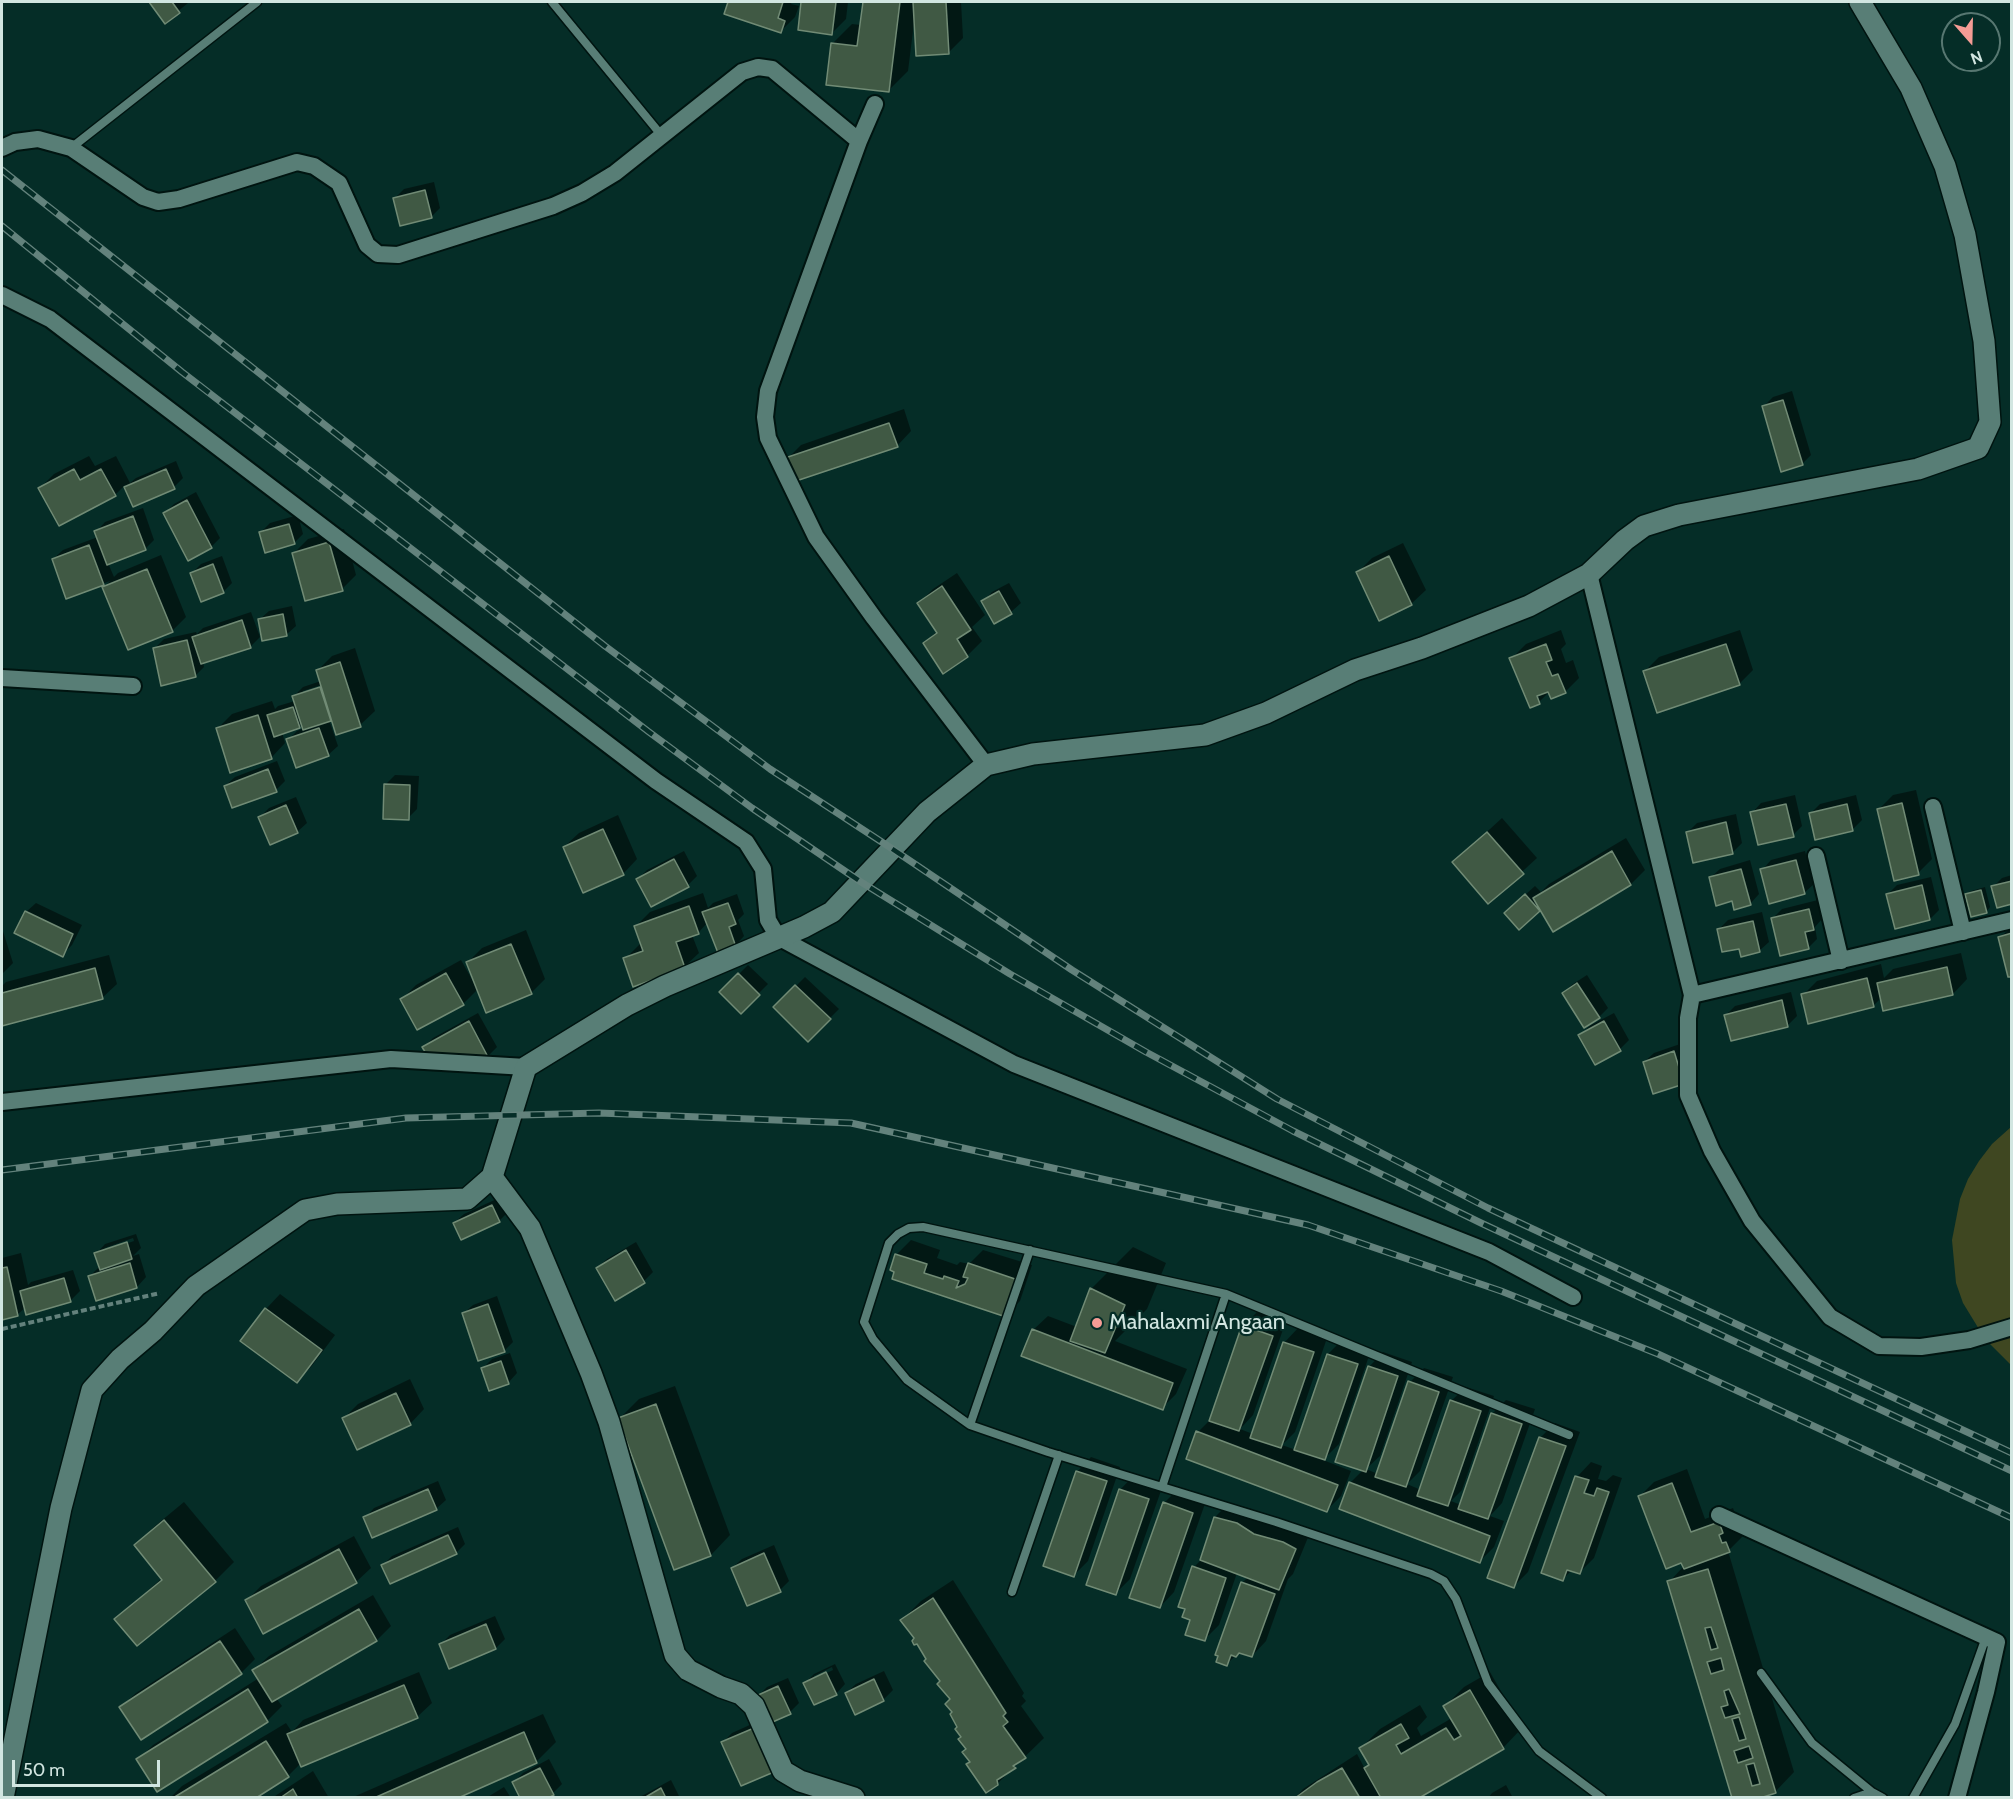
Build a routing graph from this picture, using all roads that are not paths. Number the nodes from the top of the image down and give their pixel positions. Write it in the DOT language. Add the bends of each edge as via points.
graph roads {
  1 [pos="257,2"];
  2 [pos="552,2"];
  3 [pos="1860,2"];
  4 [pos="875,104"];
  5 [pos="662,136"];
  6 [pos="859,141"];
  7 [pos="2,148"];
  8 [pos="71,148"];
  9 [pos="2,295"];
  10 [pos="1589,574"];
  11 [pos="2,678"];
  12 [pos="133,686"];
  13 [pos="986,765"];
  14 [pos="1933,807"];
  15 [pos="1816,856"];
  16 [pos="2012,920"];
  17 [pos="1963,932"];
  18 [pos="778,937"];
  19 [pos="1841,961"];
  20 [pos="1692,995"];
  21 [pos="526,1067"];
  22 [pos="2,1102"];
  23 [pos="492,1177"];
  24 [pos="1030,1250"];
  25 [pos="1226,1294"];
  26 [pos="1573,1297"];
  27 [pos="2012,1327"];
  28 [pos="970,1425"];
  29 [pos="1569,1435"];
  30 [pos="1059,1455"];
  31 [pos="1162,1487"];
  32 [pos="1719,1515"];
  33 [pos="1012,1592"];
  34 [pos="1986,1637"];
  35 [pos="1761,1673"];
  36 [pos="1872,1792"];
  37 [pos="3,1797"];
  38 [pos="854,1797"];
  39 [pos="1602,1797"];
  40 [pos="1854,1797"];
  41 [pos="1883,1797"];
  42 [pos="1913,1797"];
  43 [pos="1957,1797"];
  1 -- 8 [label="lane"];
  2 -- 5 [label="lane"];
  3 -- 10 [label="street" via="1911,88 1945,166 1965,235 1984,341 1990,422 1978,448 1918,469 1680,515 1644,526"];
  4 -- 6 [label="street"];
  5 -- 6 [label="street" via="742,72 758,67 772,69"];
  5 -- 8 [label="street" via="615,174 582,193 553,206 398,255 378,254 367,245 339,183 314,166 297,162 158,202 143,197"];
  6 -- 13 [label="street" via="768,391 768,438 816,537"];
  7 -- 8 [label="street" via="38,139"];
  9 -- 18 [label="street" via="50,320 656,781 746,843 763,869 768,920"];
  10 -- 13 [label="street" via="1528,606 1355,670 1266,712 1205,735 1033,754"];
  10 -- 20 [label="street"];
  11 -- 12 [label="street"];
  13 -- 18 [label="street" via="927,812 832,912"];
  14 -- 17 [label="street"];
  15 -- 19 [label="street"];
  16 -- 17 [label="street"];
  17 -- 19 [label="street"];
  18 -- 21 [label="street" via="627,1005"];
  18 -- 26 [label="street" via="1014,1064 1489,1252"];
  19 -- 20 [label="street"];
  20 -- 27 [label="street" via="1688,1018 1688,1095 1696,1115 1752,1221 1830,1317 1879,1346 1921,1347"];
  21 -- 22 [label="street" via="391,1059"];
  21 -- 23 [label="street"];
  23 -- 37 [label="street" via="467,1199 337,1204 305,1210 196,1286 92,1390 61,1508"];
  23 -- 38 [label="street" via="530,1228 591,1373 609,1422 675,1654 688,1670 741,1694 754,1706 783,1771 800,1781"];
  24 -- 25 [label="lane"];
  24 -- 28 [label="lane"];
  24 -- 28 [label="lane" via="923,1227 909,1228 889,1243 864,1322 867,1331 907,1380"];
  25 -- 29 [label="lane"];
  25 -- 31 [label="lane"];
  28 -- 30 [label="lane"];
  30 -- 31 [label="lane"];
  30 -- 33 [label="lane"];
  31 -- 39 [label="lane" via="1310,1533 1444,1581 1456,1599 1488,1683 1539,1751"];
  32 -- 34 [label="street"];
  34 -- 42 [label="lane" via="1955,1724"];
  34 -- 43 [label="street" via="1997,1642"];
  35 -- 36 [label="lane" via="1812,1743"];
  36 -- 40 [label="lane"];
  36 -- 41 [label="lane"];
}
